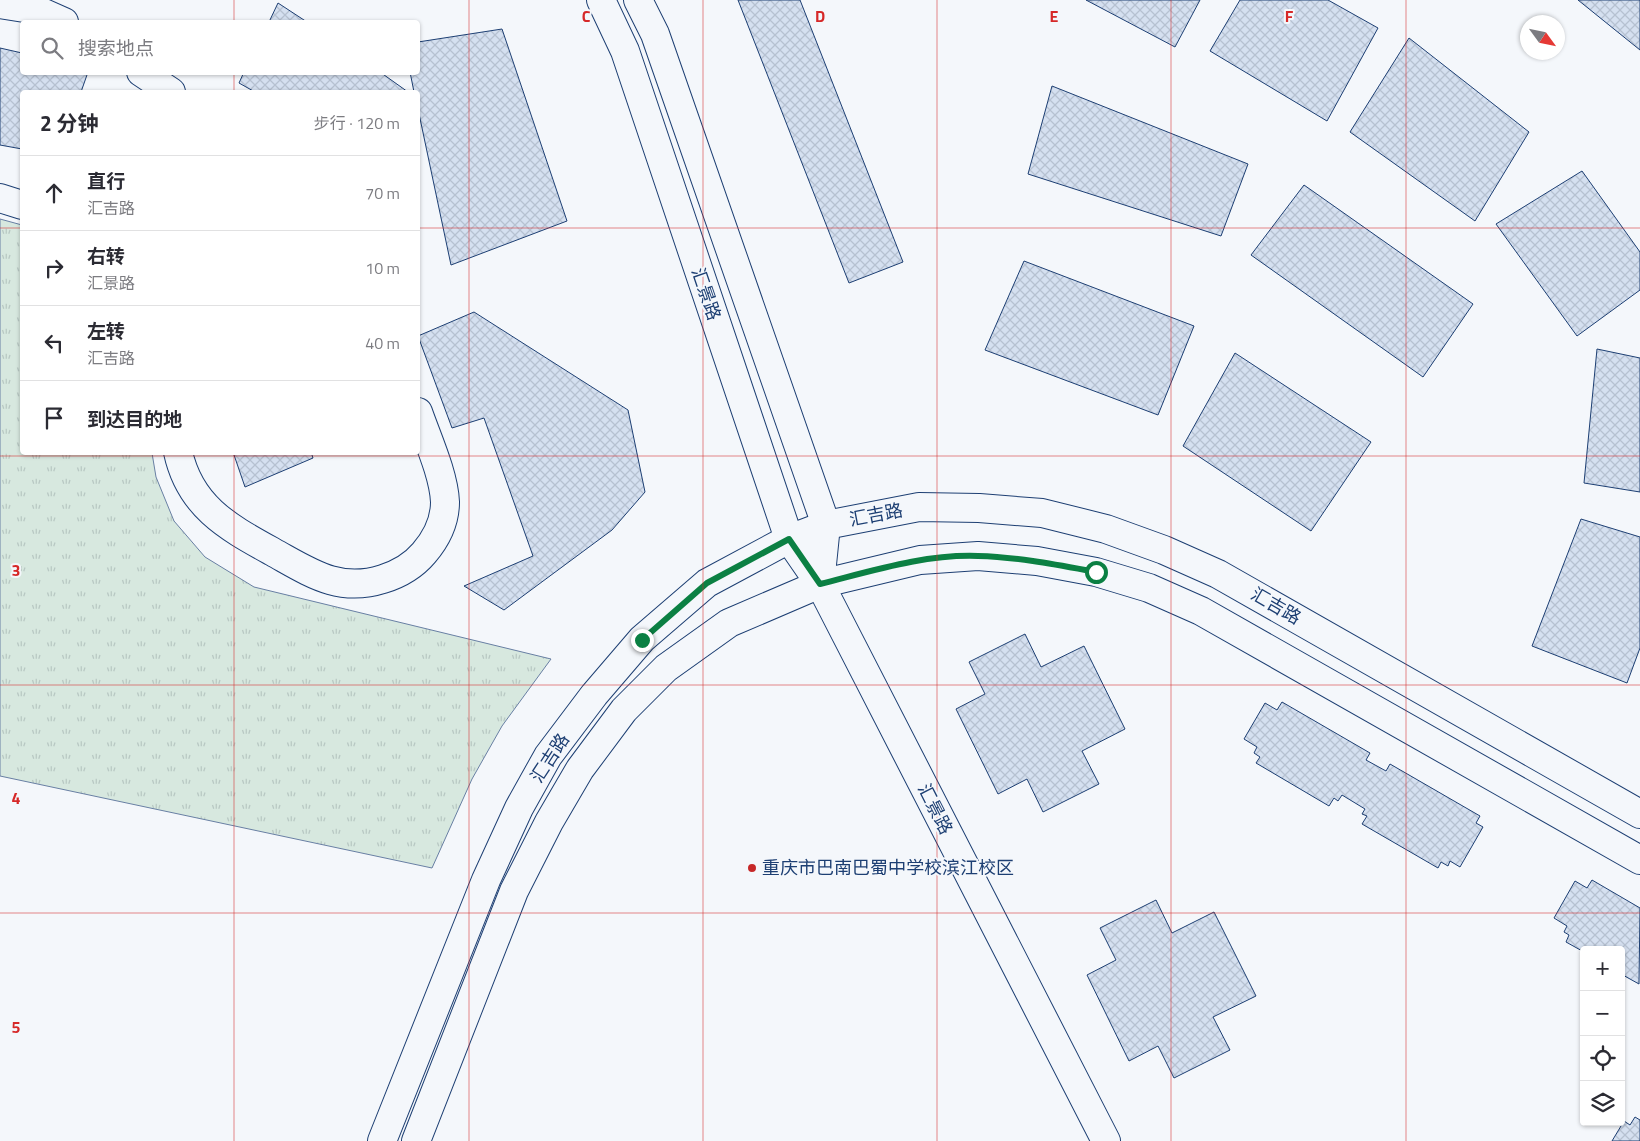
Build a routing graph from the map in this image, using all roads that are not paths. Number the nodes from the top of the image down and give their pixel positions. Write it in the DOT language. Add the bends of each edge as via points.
graph roads {
  1 [pos="601,0"];
  2 [pos="638,0"];
  3 [pos="0,4"];
  4 [pos="60,20"];
  5 [pos="146,75"];
  6 [pos="168,90"];
  7 [pos="0,198"];
  8 [pos="20,204"];
  9 [pos="420,418"];
  10 [pos="179,455"];
  11 [pos="826,525"];
  12 [pos="789,539"];
  13 [pos="820,584"];
  14 [pos="1640,814"];
  15 [pos="1640,860"];
  16 [pos="382,1141"];
  17 [pos="416,1141"];
  18 [pos="1106,1141"];
  1 -- 12 [label="street, 汇景路" via="625,51"];
  2 -- 11 [label="street, 汇景路" via="655,34"];
  3 -- 4 [label="street" via="37,10"];
  5 -- 6 [label="street"];
  7 -- 8 [label="street"];
  9 -- 10 [label="street" via="442,483 445,503 442,521 434,542 416,562 397,574 372,582 351,585 330,581 238,533 216,518 199,500 188,484"];
  11 -- 12 [label="street, 汇吉路"];
  11 -- 13 [label="street, 汇景路"];
  11 -- 14 [label="street, 汇吉路" via="919,507 1042,514 1106,529 1218,574"];
  12 -- 13 [label="street, 汇景路"];
  12 -- 16 [label="street, 汇吉路" via="707,583 642,640 594,695 548,756 519,808 486,880"];
  13 -- 15 [label="street, 汇吉路" via="920,560 978,556 1037,561 1096,572 1149,588 1201,611"];
  13 -- 17 [label="street, 汇吉路" via="730,622 666,668 624,710 580,769 514,891"];
  13 -- 18 [label="street, 汇景路"];
}
